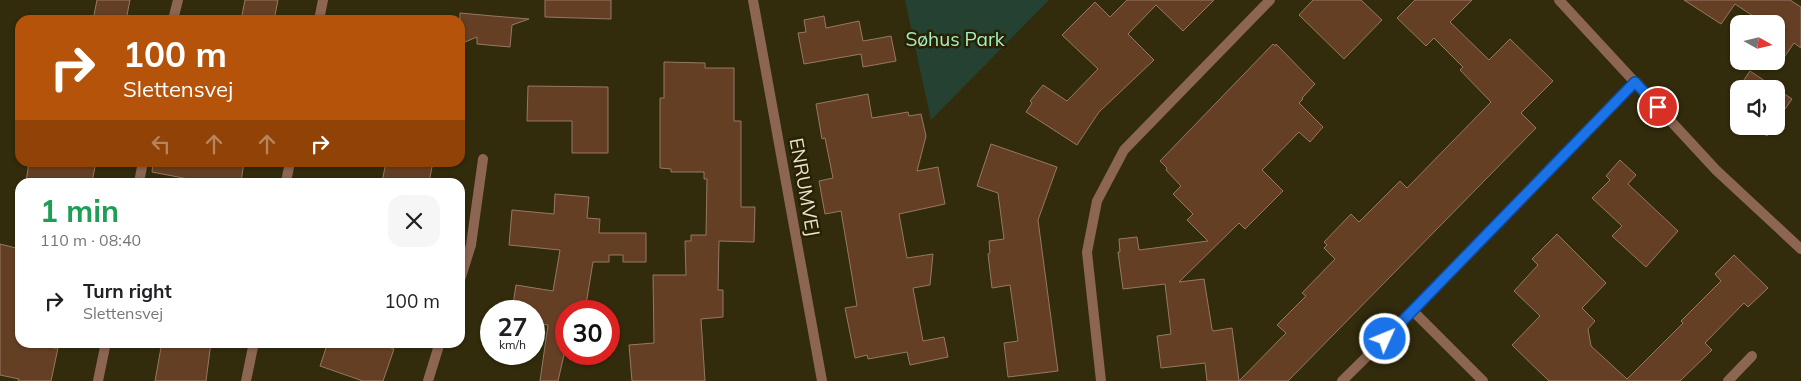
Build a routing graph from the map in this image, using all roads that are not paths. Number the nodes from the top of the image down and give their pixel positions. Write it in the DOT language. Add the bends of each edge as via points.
graph roads {
  1 [pos="178,0"];
  2 [pos="323,0"];
  3 [pos="753,0"];
  4 [pos="1270,0"];
  5 [pos="1559,0"];
  6 [pos="174,15"];
  7 [pos="320,15"];
  8 [pos="1635,82"];
  9 [pos="483,158"];
  10 [pos="1801,249"];
  11 [pos="465,264"];
  12 [pos="1413,311"];
  13 [pos="105,348"];
  14 [pos="253,348"];
  15 [pos="438,348"];
  16 [pos="1752,356"];
  17 [pos="98,381"];
  18 [pos="246,381"];
  19 [pos="428,381"];
  20 [pos="822,381"];
  21 [pos="1101,381"];
  22 [pos="1342,381"];
  23 [pos="1483,381"];
  24 [pos="1728,381"];
  1 -- 6 [label="street"];
  2 -- 7 [label="street"];
  3 -- 20 [label="street, ENRUMVEJ"];
  4 -- 21 [label="street" via="1124,150 1097,201 1087,252"];
  5 -- 8 [label="street"];
  8 -- 10 [label="street" via="1716,170"];
  8 -- 12 [label="street"];
  9 -- 11 [label="street" via="471,245"];
  12 -- 22 [label="street"];
  12 -- 23 [label="street"];
  13 -- 17 [label="street"];
  14 -- 18 [label="street"];
  15 -- 19 [label="street"];
  16 -- 24 [label="street"];
}
